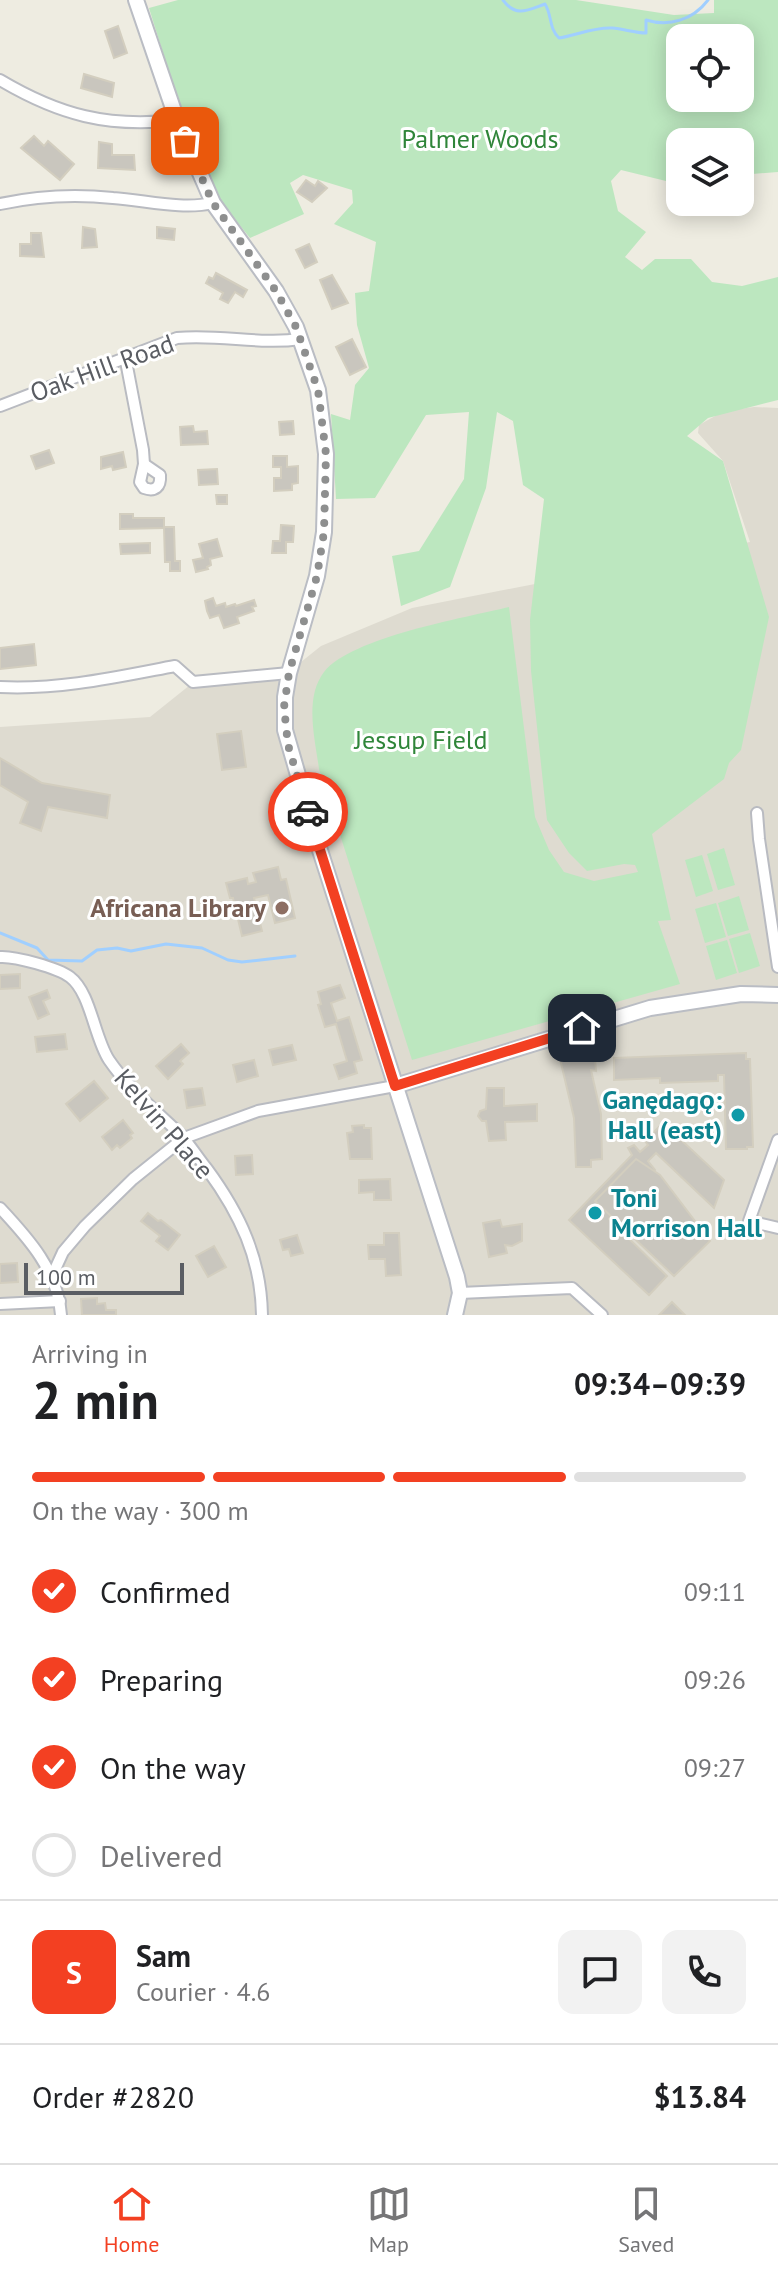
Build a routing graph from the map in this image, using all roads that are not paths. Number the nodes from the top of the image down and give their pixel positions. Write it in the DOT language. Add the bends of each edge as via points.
graph roads {
  1 [pos="136,0"];
  2 [pos="0,80"];
  3 [pos="177,120"];
  4 [pos="213,203"];
  5 [pos="0,204"];
  6 [pos="301,339"];
  7 [pos="125,356"];
  8 [pos="0,406"];
  9 [pos="144,464"];
  10 [pos="289,673"];
  11 [pos="0,687"];
  12 [pos="757,813"];
  13 [pos="0,957"];
  14 [pos="778,967"];
  15 [pos="778,995"];
  16 [pos="395,1086"];
  17 [pos="184,1138"];
  18 [pos="778,1140"];
  19 [pos="0,1208"];
  20 [pos="778,1228"];
  21 [pos="52,1276"];
  22 [pos="460,1293"];
  23 [pos="60,1301"];
  24 [pos="0,1304"];
  25 [pos="61,1315"];
  26 [pos="262,1315"];
  27 [pos="455,1315"];
  28 [pos="602,1315"];
  1 -- 3 [label="street"];
  2 -- 3 [label="street" via="47,106 96,120"];
  3 -- 4 [label="street"];
  4 -- 5 [label="street" via="61,196"];
  4 -- 6 [label="street" via="276,291"];
  6 -- 7 [label="street, Oak Hill Road" via="268,342 207,335 177,338"];
  6 -- 10 [label="street" via="318,390 327,484 317,576"];
  7 -- 8 [label="street, Oak Hill Road"];
  7 -- 9 [label="street"];
  10 -- 11 [label="street" via="193,682 175,666 79,685"];
  10 -- 16 [label="street" via="284,707 288,745"];
  12 -- 14 [label="street"];
  13 -- 17 [label="street, Kelvin Place" via="73,979 110,1062"];
  15 -- 16 [label="street" via="741,994 650,1008"];
  16 -- 17 [label="street" via="258,1111"];
  16 -- 22 [label="street"];
  17 -- 21 [label="street" via="85,1226 63,1252"];
  17 -- 26 [label="street, Kelvin Place" via="245,1232 259,1276"];
  18 -- 20 [label="street" via="749,1221"];
  19 -- 21 [label="street"];
  21 -- 23 [label="street"];
  22 -- 27 [label="street"];
  22 -- 28 [label="street" via="572,1288"];
  23 -- 24 [label="street"];
  23 -- 25 [label="street"];
}
